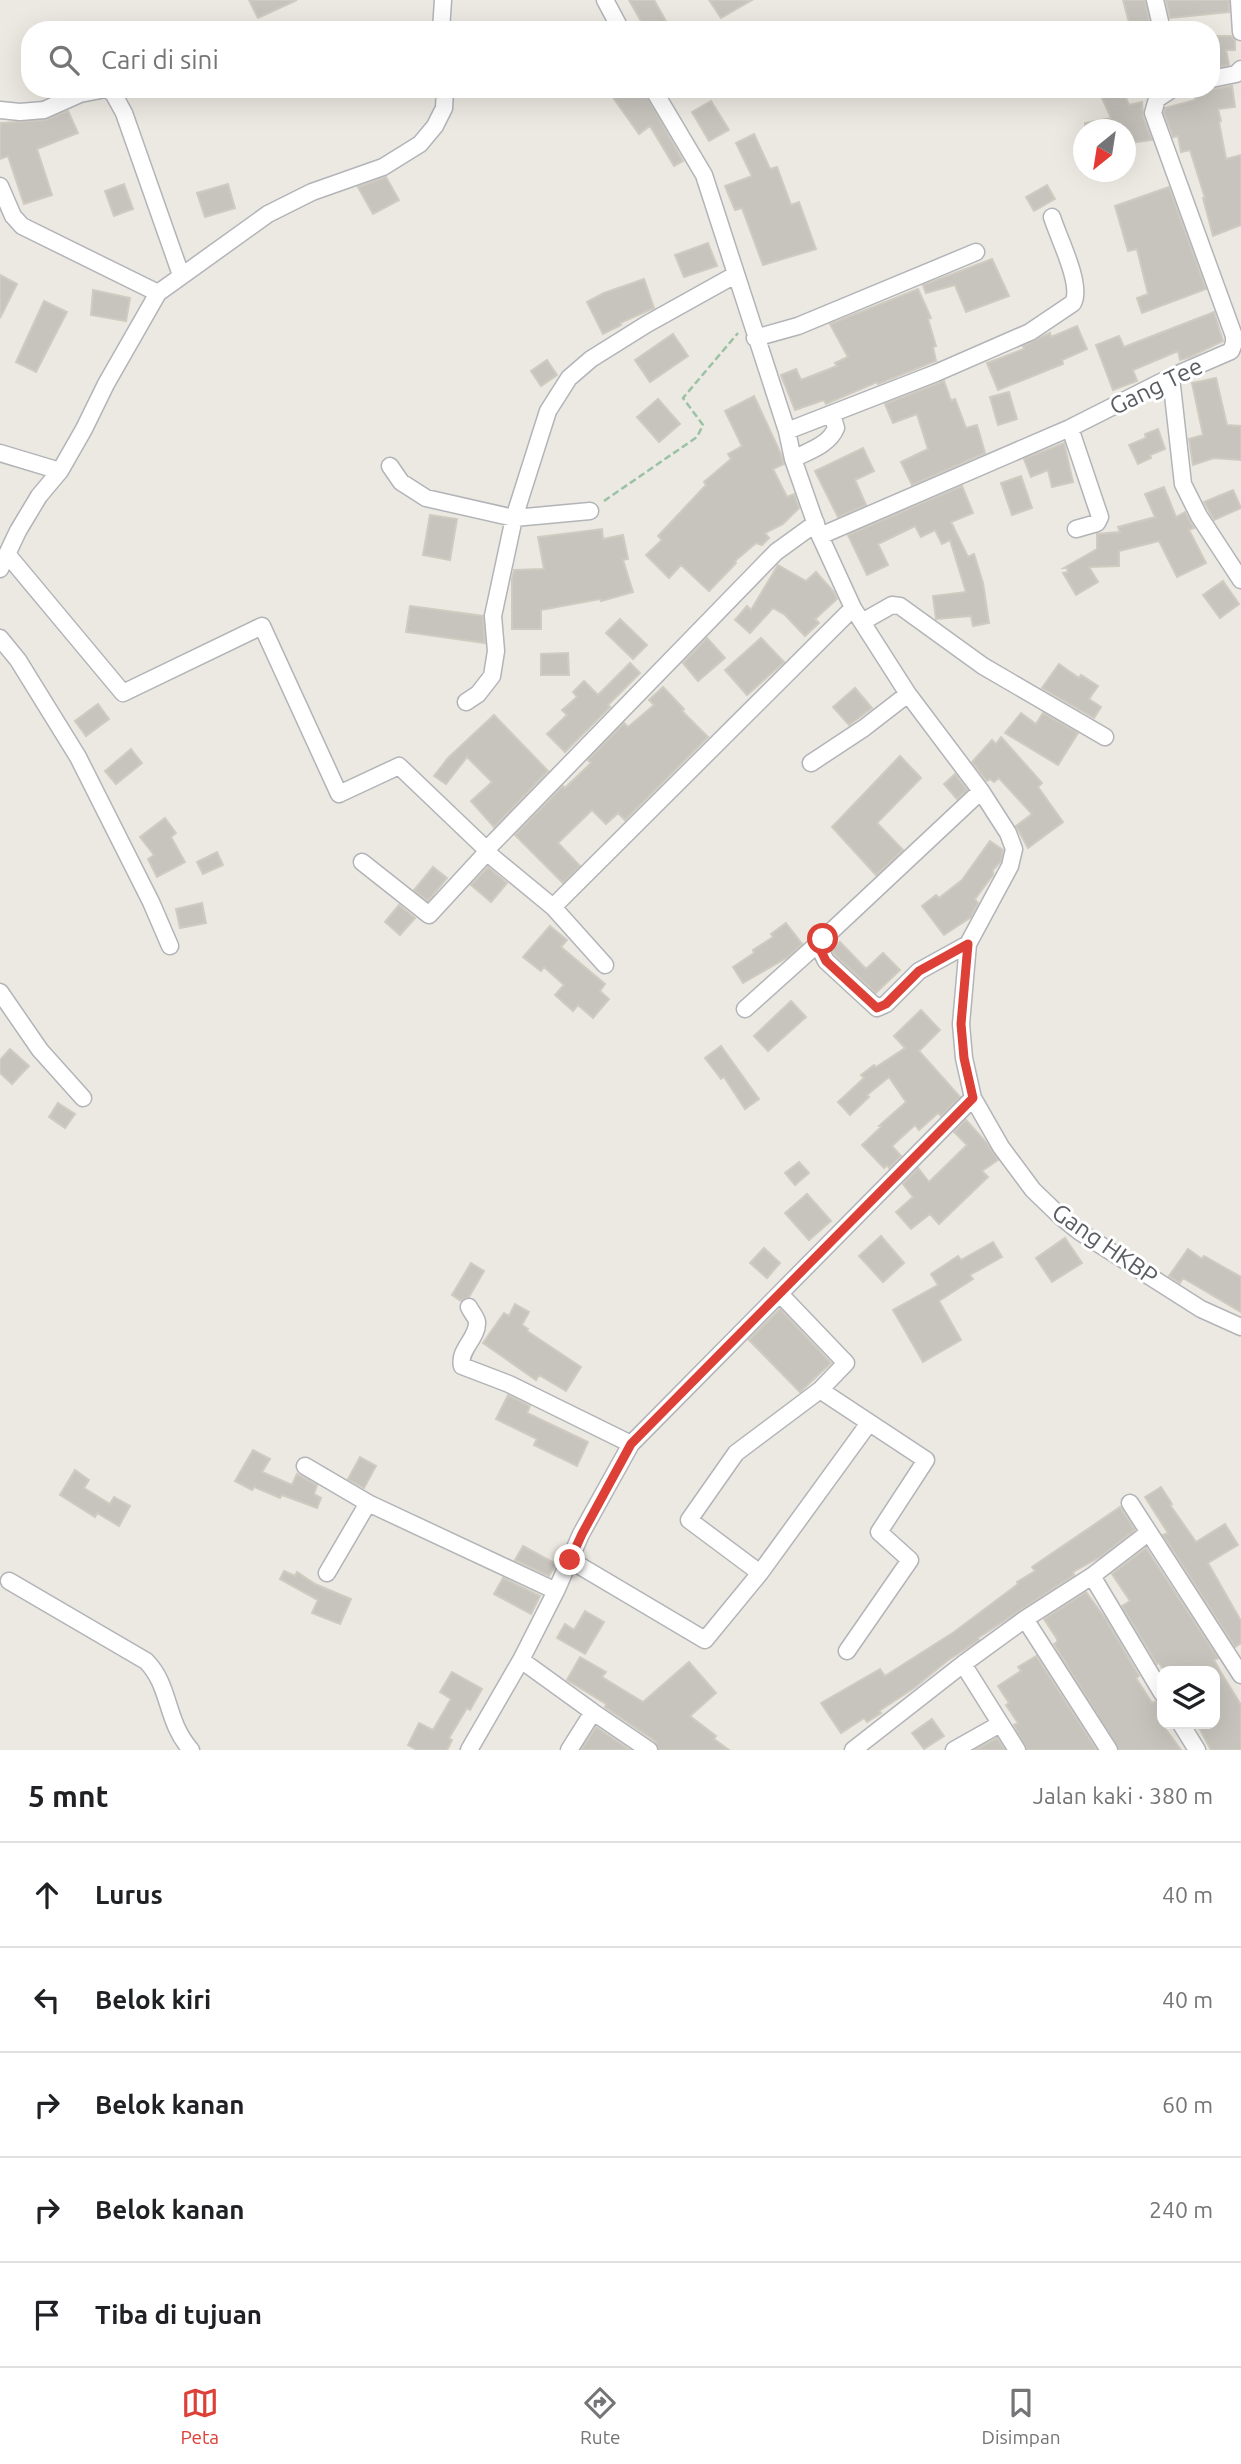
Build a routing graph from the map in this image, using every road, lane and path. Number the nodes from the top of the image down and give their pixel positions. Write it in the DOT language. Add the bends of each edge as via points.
graph roads {
  1 [pos="443,0"];
  2 [pos="605,0"];
  3 [pos="1155,0"];
  4 [pos="1238,0"];
  5 [pos="442,21"];
  6 [pos="616,21"];
  7 [pos="1160,21"];
  8 [pos="1241,32"];
  9 [pos="1241,69"];
  10 [pos="1220,77"];
  11 [pos="71,98"];
  12 [pos="116,98"];
  13 [pos="445,98"];
  14 [pos="658,98"];
  15 [pos="1158,98"];
  16 [pos="0,110"];
  17 [pos="0,186"];
  18 [pos="1052,217"];
  19 [pos="976,252"];
  20 [pos="181,275"];
  21 [pos="735,275"];
  22 [pos="158,293"];
  23 [pos="749,320"];
  24 [pos="755,338"];
  25 [pos="1171,377"];
  26 [pos="832,414"];
  27 [pos="1070,428"];
  28 [pos="787,431"];
  29 [pos="0,453"];
  30 [pos="793,459"];
  31 [pos="390,466"];
  32 [pos="60,471"];
  33 [pos="590,511"];
  34 [pos="514,518"];
  35 [pos="1076,529"];
  36 [pos="818,530"];
  37 [pos="3,561"];
  38 [pos="1241,580"];
  39 [pos="858,615"];
  40 [pos="0,638"];
  41 [pos="908,694"];
  42 [pos="466,702"];
  43 [pos="1105,737"];
  44 [pos="811,763"];
  45 [pos="981,791"];
  46 [pos="488,851"];
  47 [pos="362,862"];
  48 [pos="553,907"];
  49 [pos="823,939"];
  50 [pos="968,944"];
  51 [pos="170,946"];
  52 [pos="605,965"];
  53 [pos="0,992"];
  54 [pos="745,1009"];
  55 [pos="83,1098"];
  56 [pos="973,1098"];
  57 [pos="780,1294"];
  58 [pos="469,1307"];
  59 [pos="1241,1327"];
  60 [pos="820,1391"];
  61 [pos="869,1423"];
  62 [pos="631,1444"];
  63 [pos="305,1466"];
  64 [pos="368,1503"];
  65 [pos="1129,1503"];
  66 [pos="1148,1533"];
  67 [pos="570,1560"];
  68 [pos="327,1573"];
  69 [pos="760,1573"];
  70 [pos="1092,1576"];
  71 [pos="9,1581"];
  72 [pos="556,1591"];
  73 [pos="1025,1619"];
  74 [pos="847,1651"];
  75 [pos="521,1660"];
  76 [pos="963,1664"];
  77 [pos="1241,1675"];
  78 [pos="1157,1685"];
  79 [pos="593,1712"];
  80 [pos="1000,1724"];
  81 [pos="1184,1729"];
  82 [pos="191,1750"];
  83 [pos="469,1750"];
  84 [pos="569,1750"];
  85 [pos="649,1750"];
  86 [pos="853,1750"];
  87 [pos="954,1750"];
  88 [pos="1017,1750"];
  89 [pos="1108,1750"];
  90 [pos="1197,1750"];
  1 -- 5 [label="street"];
  2 -- 6 [label="street"];
  3 -- 7 [label="street"];
  4 -- 8 [label="street"];
  9 -- 10 [label="street"];
  11 -- 16 [label="street" via="44,110"];
  12 -- 20 [label="street"];
  13 -- 20 [label="street" via="440,117 419,144 383,167 312,192 268,214"];
  14 -- 21 [label="street" via="704,175"];
  15 -- 25 [label="street, Gang Tee" via="1153,113 1234,336 1231,351"];
  17 -- 22 [label="street" via="22,226"];
  18 -- 26 [label="street" via="1074,282 1073,303 1030,332"];
  19 -- 24 [label="street" via="799,326"];
  20 -- 22 [label="street"];
  21 -- 23 [label="street"];
  21 -- 34 [label="street" via="647,324 569,378 548,411"];
  22 -- 32 [label="street"];
  23 -- 24 [label="street"];
  23 -- 33 [label="path" via="683,398 703,425 697,437"];
  24 -- 28 [label="street"];
  25 -- 27 [label="street, Gang Tee"];
  25 -- 38 [label="street" via="1183,484"];
  26 -- 28 [label="street"];
  26 -- 30 [label="street" via="836,428 827,442"];
  27 -- 35 [label="street" via="1100,517 1097,523"];
  27 -- 36 [label="street, Gang Tee"];
  28 -- 30 [label="street"];
  29 -- 32 [label="street"];
  30 -- 36 [label="street"];
  31 -- 34 [label="street" via="401,482 426,498"];
  32 -- 37 [label="street" via="39,496"];
  33 -- 34 [label="street"];
  34 -- 42 [label="street" via="493,617 494,669 491,680"];
  36 -- 39 [label="street"];
  36 -- 46 [label="street, Gang Tee" via="776,552"];
  37 -- 46 [label="street" via="123,694 262,626 339,793 399,766"];
  39 -- 41 [label="street"];
  39 -- 43 [label="street" via="900,606 983,666"];
  39 -- 48 [label="street"];
  40 -- 51 [label="street" via="78,757"];
  41 -- 44 [label="street"];
  41 -- 45 [label="street"];
  45 -- 49 [label="street"];
  45 -- 50 [label="street" via="1014,849 1010,866"];
  46 -- 47 [label="street, Gang Tee" via="429,915"];
  46 -- 48 [label="street"];
  48 -- 52 [label="street"];
  49 -- 50 [label="street" via="821,951 826,961 877,1008 919,971"];
  49 -- 54 [label="street"];
  50 -- 56 [label="street, Gang HKBP" via="961,1024"];
  53 -- 55 [label="street" via="40,1051"];
  56 -- 57 [label="street"];
  56 -- 59 [label="street, Gang HKBP" via="1000,1147 1032,1190 1060,1216 1201,1309"];
  57 -- 60 [label="street" via="846,1363"];
  57 -- 62 [label="street"];
  58 -- 62 [label="street" via="478,1321 461,1366 509,1384"];
  60 -- 61 [label="street"];
  60 -- 69 [label="street" via="736,1453 689,1520"];
  61 -- 69 [label="street"];
  61 -- 74 [label="street" via="926,1460 879,1532 909,1560"];
  62 -- 67 [label="street"];
  63 -- 64 [label="street"];
  64 -- 68 [label="street"];
  64 -- 72 [label="street"];
  65 -- 66 [label="street"];
  66 -- 70 [label="street"];
  66 -- 77 [label="street"];
  67 -- 69 [label="street" via="705,1640"];
  67 -- 72 [label="street"];
  70 -- 73 [label="street"];
  70 -- 78 [label="street"];
  71 -- 82 [label="street" via="146,1661 159,1677 174,1726"];
  72 -- 75 [label="street"];
  73 -- 76 [label="street"];
  73 -- 89 [label="street"];
  75 -- 79 [label="street"];
  75 -- 83 [label="street"];
  76 -- 80 [label="street"];
  76 -- 86 [label="street"];
  79 -- 84 [label="street"];
  79 -- 85 [label="street"];
  80 -- 87 [label="street"];
  80 -- 88 [label="street"];
  81 -- 90 [label="street"];
}
